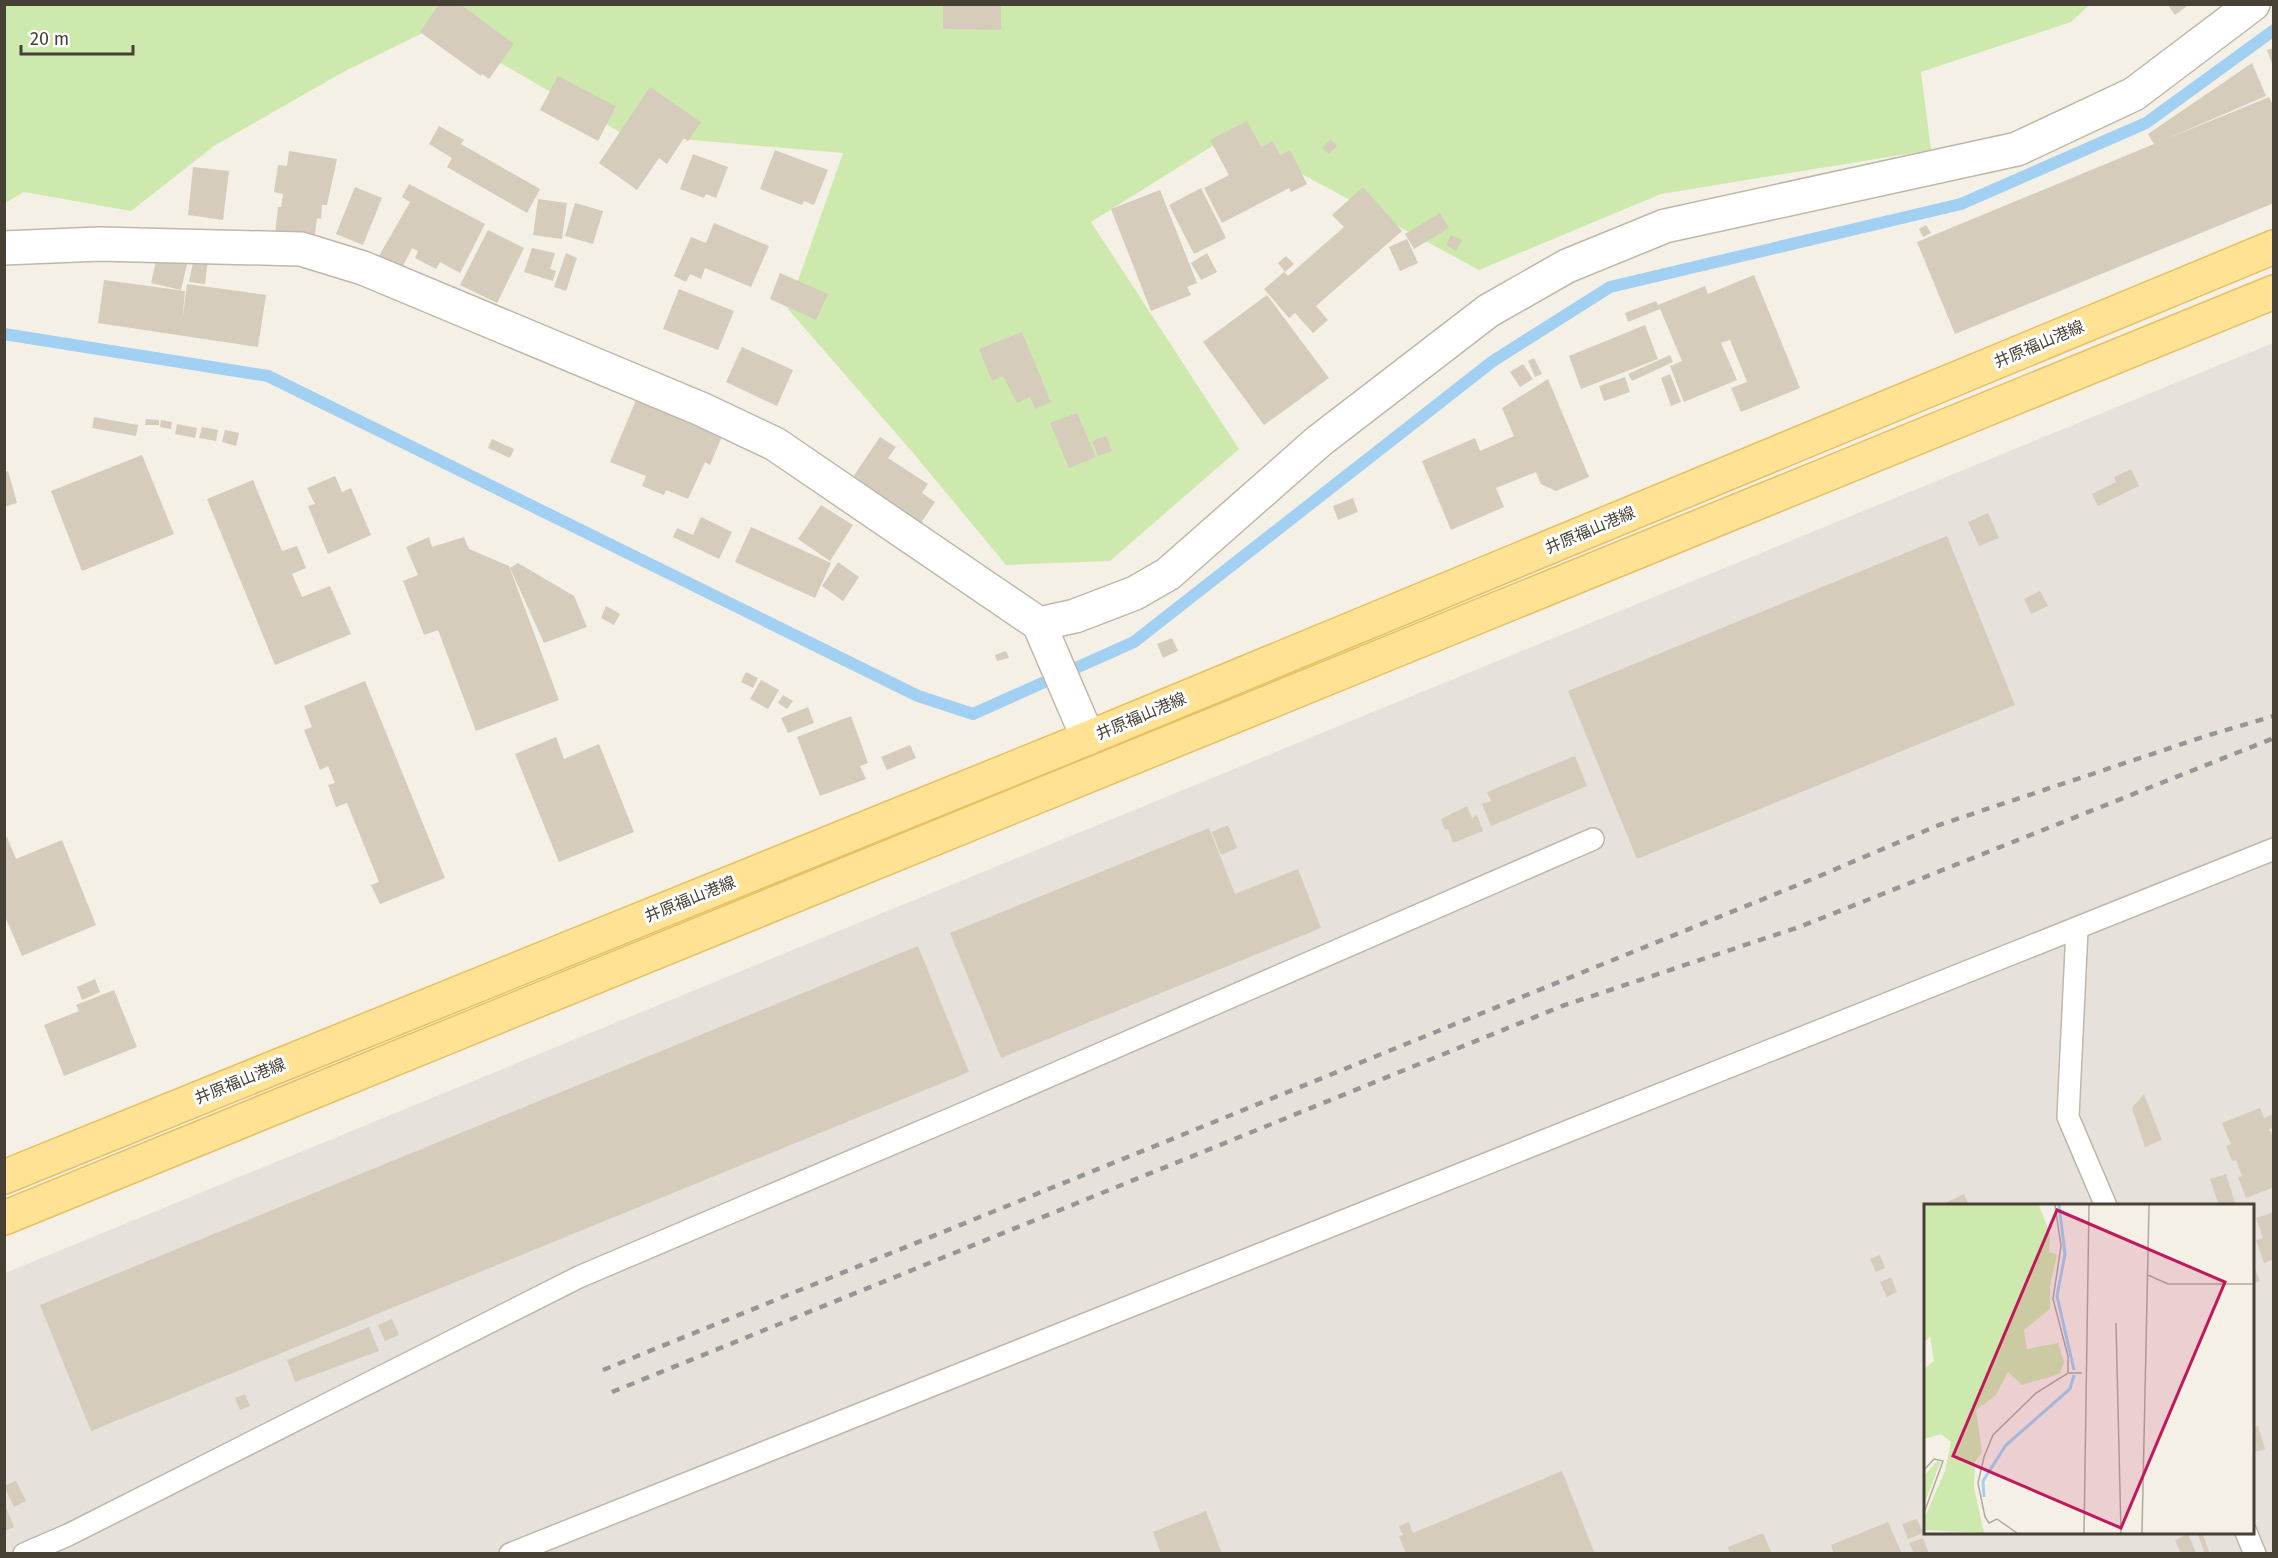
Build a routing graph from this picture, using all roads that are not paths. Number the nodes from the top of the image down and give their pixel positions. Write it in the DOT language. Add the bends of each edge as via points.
graph roads {
  1 [pos="2253,4"];
  2 [pos="2274,247"];
  3 [pos="4,248"];
  4 [pos="2274,292"];
  5 [pos="1042,633"];
  6 [pos="1088,738"];
  7 [pos="1593,839"];
  8 [pos="2274,849"];
  9 [pos="2077,929"];
  10 [pos="4,1177"];
  11 [pos="2105,1204"];
  12 [pos="4,1218"];
  13 [pos="2246,1534"];
  14 [pos="24,1554"];
  15 [pos="510,1554"];
  16 [pos="2255,1554"];
  1 -- 5 [label="street" via="2134,94 2017,149 1665,226 1567,266 1488,311 1347,419 1168,574 1135,593"];
  2 -- 6 [label="main road, 井原福山港線"];
  3 -- 5 [label="street" via="99,244 301,249 363,268 701,409 775,444"];
  4 -- 12 [label="main road"];
  5 -- 6 [label="street"];
  6 -- 10 [label="main road, 井原福山港線"];
  7 -- 14 [label="lane" via="579,1277"];
  8 -- 9 [label="lane"];
  9 -- 11 [label="lane" via="2068,1117"];
  9 -- 15 [label="lane"];
  13 -- 16 [label="lane"];
}
